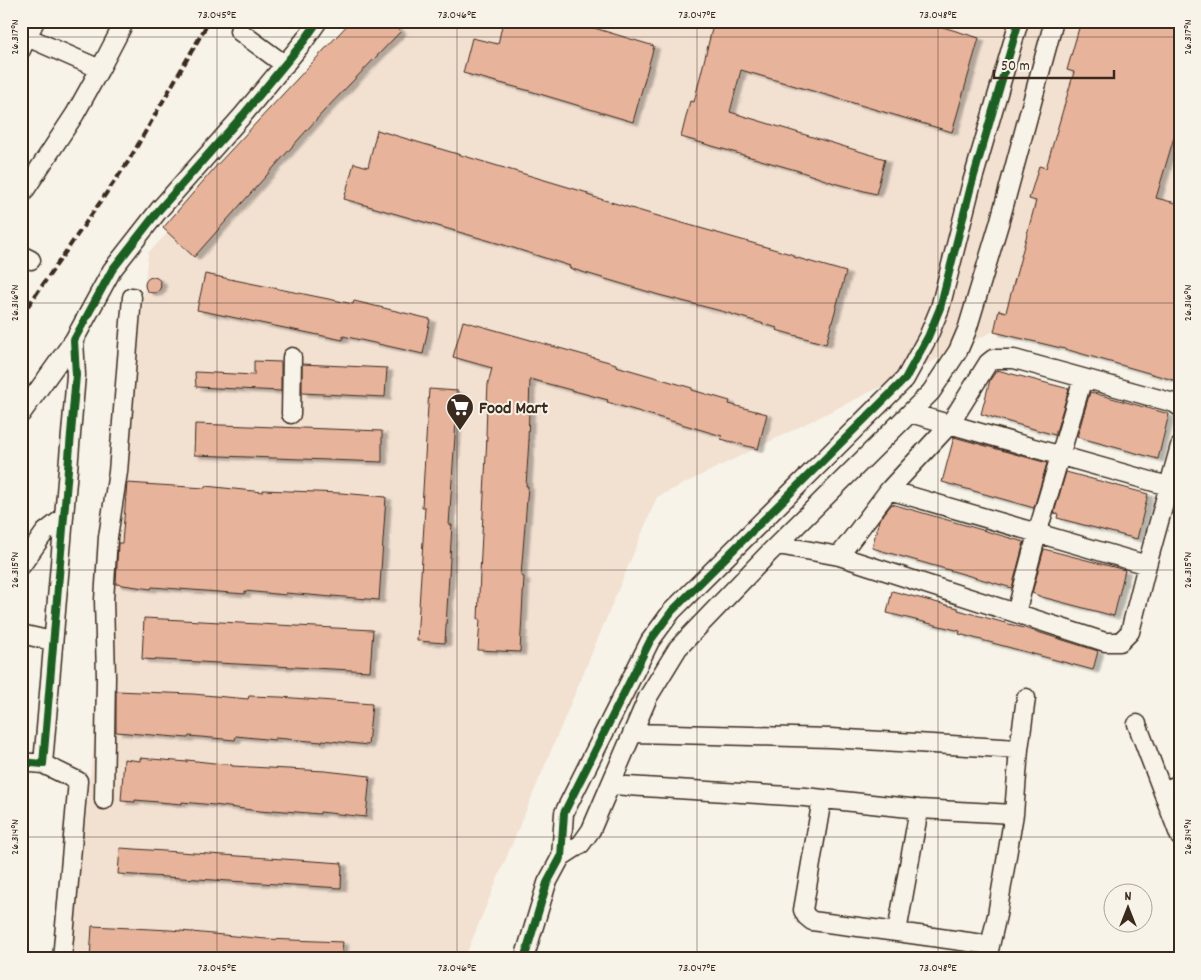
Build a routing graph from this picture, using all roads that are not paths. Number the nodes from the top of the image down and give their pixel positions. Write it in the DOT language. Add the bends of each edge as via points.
graph roads {
  1 [pos="125,21"];
  2 [pos="318,21"];
  3 [pos="1019,21"];
  4 [pos="1054,21"];
  5 [pos="239,31"];
  6 [pos="27,32"];
  7 [pos="284,65"];
  8 [pos="100,69"];
  9 [pos="21,196"];
  10 [pos="132,297"];
  11 [pos="74,340"];
  12 [pos="292,357"];
  13 [pos="1083,378"];
  14 [pos="1180,407"];
  15 [pos="910,413"];
  16 [pos="21,414"];
  17 [pos="291,414"];
  18 [pos="950,424"];
  19 [pos="1180,446"];
  20 [pos="1060,456"];
  21 [pos="1168,486"];
  22 [pos="889,490"];
  23 [pos="63,518"];
  24 [pos="1037,534"];
  25 [pos="778,545"];
  26 [pos="839,556"];
  27 [pos="1147,565"];
  28 [pos="21,566"];
  29 [pos="1016,613"];
  30 [pos="21,634"];
  31 [pos="52,641"];
  32 [pos="1026,698"];
  33 [pos="1137,724"];
  34 [pos="634,733"];
  35 [pos="1019,749"];
  36 [pos="21,762"];
  37 [pos="42,764"];
  38 [pos="1180,784"];
  39 [pos="611,785"];
  40 [pos="1162,791"];
  41 [pos="822,799"];
  42 [pos="104,800"];
  43 [pos="919,809"];
  44 [pos="1014,814"];
  45 [pos="1180,837"];
  46 [pos="561,857"];
  47 [pos="897,932"];
  48 [pos="989,952"];
  49 [pos="62,959"];
  50 [pos="524,959"];
  1 -- 8 [label="street"];
  2 -- 7 [label="street"];
  3 -- 46 [label="street" via="940,308 905,379 672,611 650,641 564,813"];
  4 -- 15 [label="street" via="967,330 958,351 931,392"];
  5 -- 7 [label="street"];
  6 -- 8 [label="street"];
  7 -- 11 [label="street" via="159,210 112,270"];
  8 -- 9 [label="street" via="75,114"];
  10 -- 42 [label="street" via="104,600"];
  11 -- 16 [label="street"];
  11 -- 23 [label="street" via="76,375"];
  12 -- 17 [label="street"];
  13 -- 14 [label="street"];
  13 -- 18 [label="street" via="1014,359 993,359"];
  13 -- 20 [label="street"];
  15 -- 18 [label="street"];
  15 -- 25 [label="street"];
  18 -- 20 [label="street"];
  18 -- 22 [label="street"];
  19 -- 21 [label="street"];
  20 -- 21 [label="street"];
  20 -- 24 [label="street"];
  21 -- 27 [label="street"];
  22 -- 24 [label="street"];
  22 -- 26 [label="street"];
  23 -- 28 [label="street" via="45,532"];
  23 -- 31 [label="street"];
  24 -- 27 [label="street"];
  24 -- 29 [label="street"];
  25 -- 26 [label="street"];
  25 -- 34 [label="street" via="678,648 648,697"];
  26 -- 29 [label="street"];
  27 -- 29 [label="street" via="1130,632 1120,642 1105,642"];
  30 -- 31 [label="street"];
  31 -- 37 [label="street"];
  32 -- 35 [label="street"];
  33 -- 40 [label="street"];
  34 -- 35 [label="street" via="830,738"];
  34 -- 39 [label="street"];
  35 -- 44 [label="street"];
  36 -- 37 [label="street"];
  37 -- 49 [label="street" via="78,781"];
  38 -- 40 [label="street"];
  39 -- 41 [label="street"];
  39 -- 46 [label="street" via="581,844"];
  40 -- 45 [label="street"];
  41 -- 43 [label="street"];
  41 -- 47 [label="street" via="803,910 806,916 812,921"];
  43 -- 44 [label="street"];
  43 -- 47 [label="street"];
  44 -- 48 [label="street"];
  46 -- 50 [label="street" via="548,883"];
  47 -- 48 [label="street"];
}
